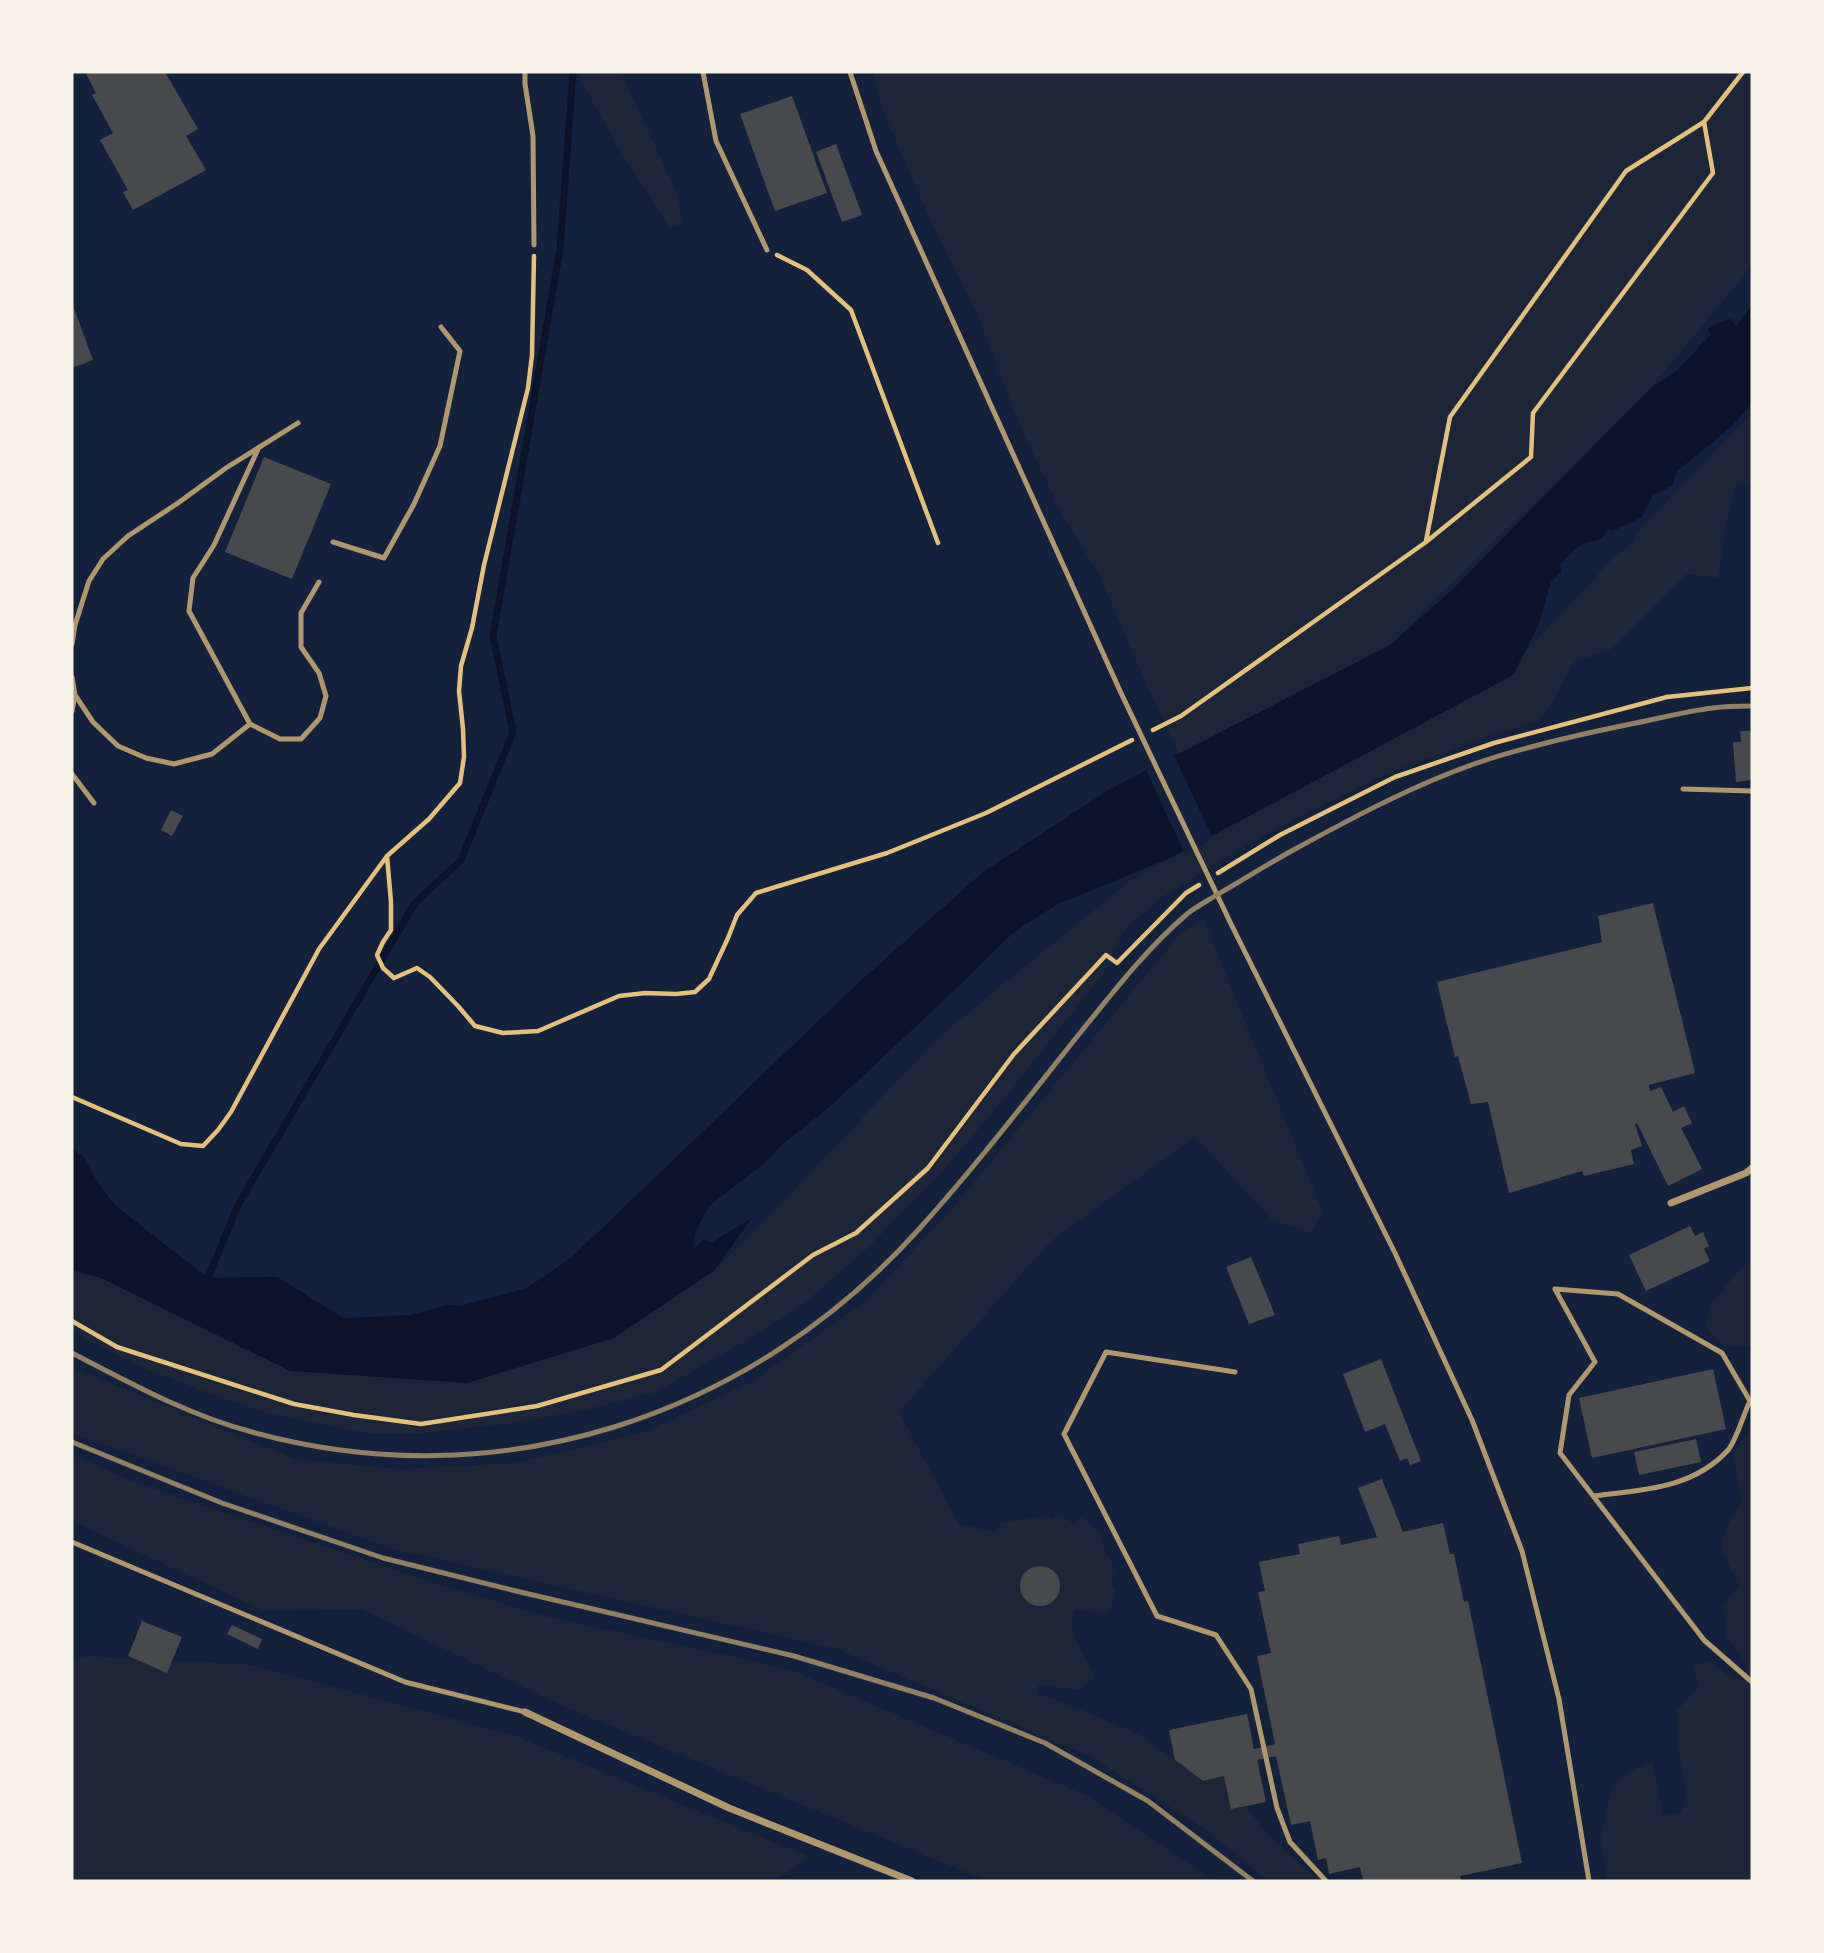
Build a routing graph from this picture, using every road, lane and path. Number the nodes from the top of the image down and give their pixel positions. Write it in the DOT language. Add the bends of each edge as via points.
graph roads {
  1 [pos="525,72"];
  2 [pos="703,72"];
  3 [pos="850,72"];
  4 [pos="1743,72"];
  5 [pos="1704,122"];
  6 [pos="534,245"];
  7 [pos="767,250"];
  8 [pos="441,327"];
  9 [pos="298,423"];
  10 [pos="259,447"];
  11 [pos="332,542"];
  12 [pos="1426,542"];
  13 [pos="939,543"];
  14 [pos="319,582"];
  15 [pos="72,644"];
  16 [pos="72,677"];
  17 [pos="1752,688"];
  18 [pos="75,695"];
  19 [pos="72,711"];
  20 [pos="250,724"];
  21 [pos="72,774"];
  22 [pos="1683,789"];
  23 [pos="1752,792"];
  24 [pos="94,803"];
  25 [pos="387,856"];
  26 [pos="72,1097"];
  27 [pos="1752,1168"];
  28 [pos="1671,1203"];
  29 [pos="72,1321"];
  30 [pos="1235,1372"];
  31 [pos="1593,1496"];
  32 [pos="72,1542"];
  33 [pos="1752,1682"];
  34 [pos="525,1712"];
  35 [pos="912,1881"];
  36 [pos="1326,1881"];
  37 [pos="1589,1881"];
  1 -- 6 [label="lane" via="533,136"];
  2 -- 7 [label="lane" via="716,141"];
  3 -- 37 [label="lane" via="876,151 1121,693 1472,1419 1517,1539 1559,1699"];
  4 -- 5 [label="path"];
  5 -- 12 [label="path" via="1626,171 1450,417"];
  5 -- 12 [label="path" via="1713,173 1533,413 1531,457"];
  6 -- 25 [label="path" via="533,355 461,666 464,757 460,783 429,820"];
  7 -- 13 [label="path" via="807,270 851,310"];
  8 -- 11 [label="lane" via="460,351 440,446 414,504 384,558"];
  9 -- 10 [label="lane"];
  10 -- 15 [label="lane" via="103,559 89,581"];
  10 -- 20 [label="lane" via="214,545 193,578 189,611"];
  12 -- 25 [label="path" via="1181,716 986,813 887,853 756,893 737,915 709,979 695,992 619,996 538,1031 503,1033 475,1026 417,968 394,978 383,968 377,955 391,930"];
  14 -- 20 [label="lane" via="301,613 301,647 326,696 320,718 302,738 280,739"];
  16 -- 18 [label="lane"];
  17 -- 29 [label="path" via="1667,697 1494,743 1395,777 1280,835 1186,892 1117,963 1106,955 1014,1054 928,1168 856,1233 813,1255 661,1370 537,1406 421,1424 294,1404 117,1347"];
  18 -- 19 [label="lane"];
  18 -- 20 [label="lane" via="93,722 118,746 174,764 212,754"];
  21 -- 24 [label="lane"];
  22 -- 23 [label="lane"];
  25 -- 26 [label="path" via="319,949 231,1112 203,1146 181,1144"];
  27 -- 28 [label="street"];
  30 -- 36 [label="lane" via="1106,1352 1064,1434 1157,1616 1216,1635 1251,1689 1277,1808 1290,1842"];
  31 -- 31 [label="lane" via="1560,1453 1569,1395 1595,1362 1555,1289 1618,1294 1722,1353 1750,1401 1729,1449 1702,1472 1672,1485"];
  31 -- 33 [label="lane" via="1704,1640"];
  32 -- 34 [label="lane" via="405,1682"];
  34 -- 35 [label="street" via="729,1808"];
}
